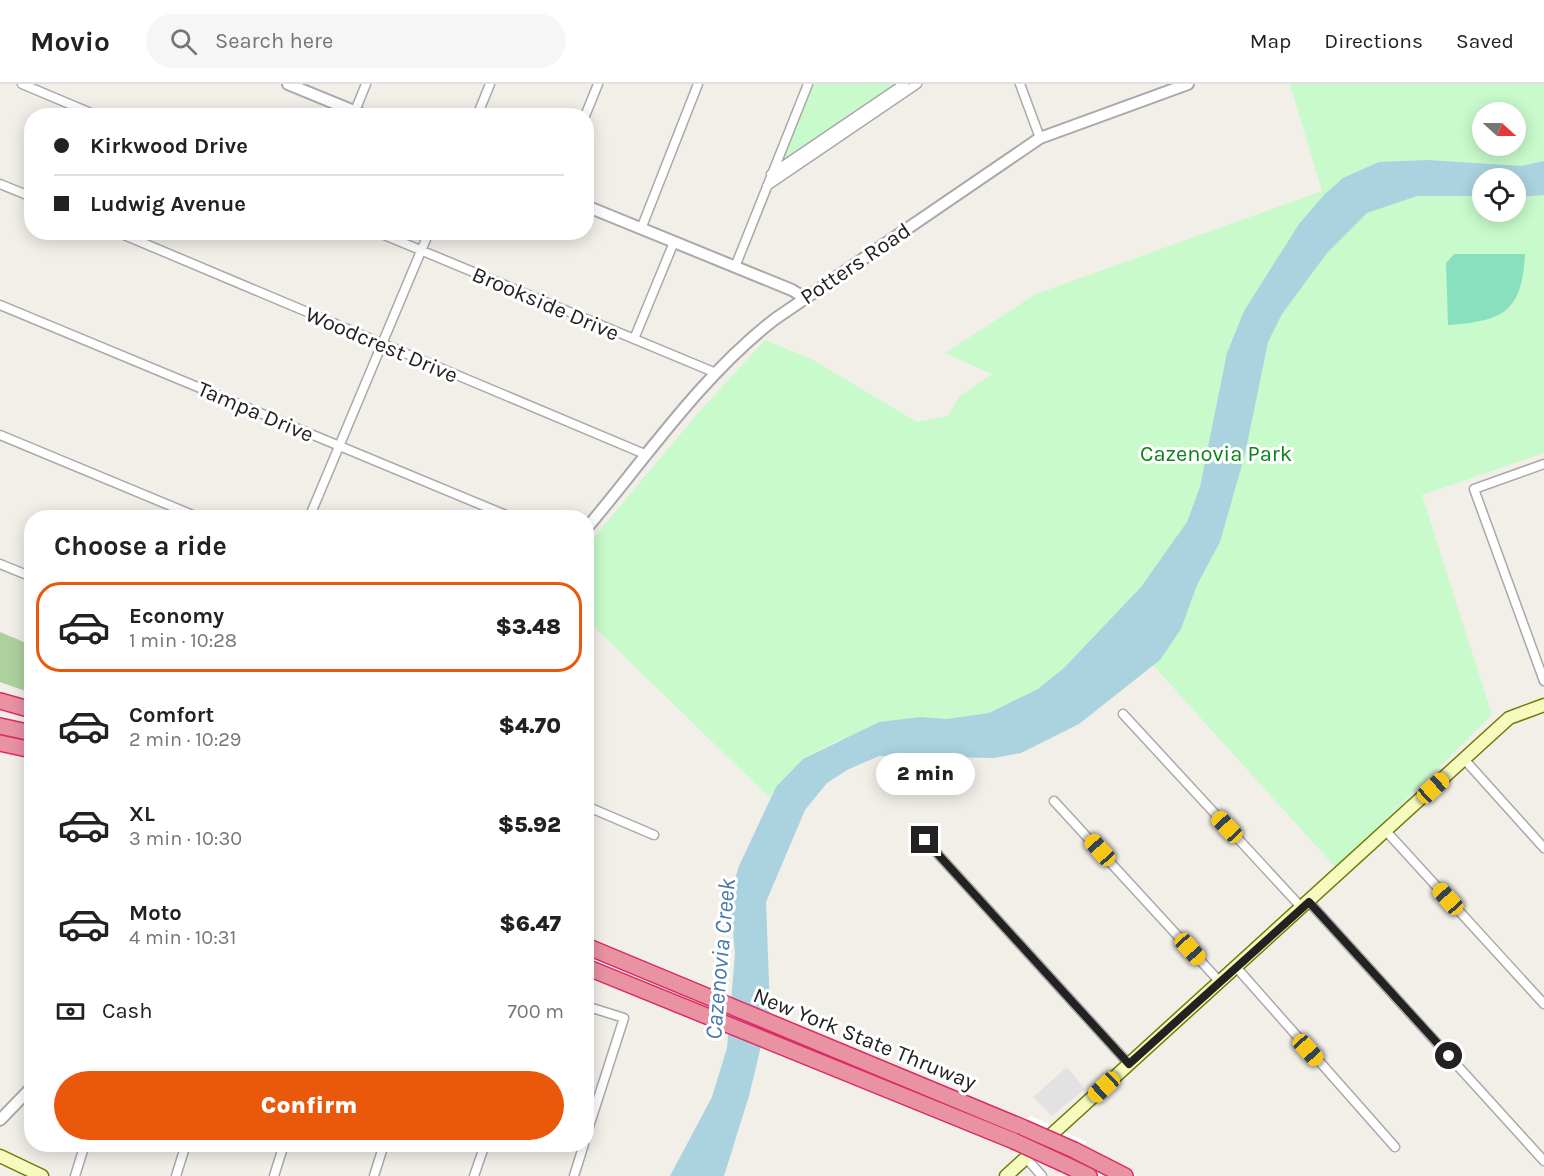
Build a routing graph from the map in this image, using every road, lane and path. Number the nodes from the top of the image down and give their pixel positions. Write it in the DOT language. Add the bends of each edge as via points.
graph roads {
  1 [pos="22,84"];
  2 [pos="288,84"];
  3 [pos="366,84"];
  4 [pos="490,84"];
  5 [pos="598,84"];
  6 [pos="698,84"];
  7 [pos="808,84"];
  8 [pos="904,84"];
  9 [pos="917,84"];
  10 [pos="1020,84"];
  11 [pos="1188,84"];
  12 [pos="79,108"];
  13 [pos="348,108"];
  14 [pos="356,108"];
  15 [pos="480,108"];
  16 [pos="588,108"];
  17 [pos="1040,138"];
  18 [pos="771,174"];
  19 [pos="0,184"];
  20 [pos="766,186"];
  21 [pos="24,194"];
  22 [pos="594,209"];
  23 [pos="641,229"];
  24 [pos="136,240"];
  25 [pos="396,240"];
  26 [pos="426,240"];
  27 [pos="674,242"];
  28 [pos="421,251"];
  29 [pos="735,267"];
  30 [pos="805,298"];
  31 [pos="0,305"];
  32 [pos="634,339"];
  33 [pos="381,344"];
  34 [pos="716,373"];
  35 [pos="0,435"];
  36 [pos="339,446"];
  37 [pos="647,455"];
  38 [pos="1544,464"];
  39 [pos="181,510"];
  40 [pos="312,510"];
  41 [pos="494,510"];
  42 [pos="594,519"];
  43 [pos="0,564"];
  44 [pos="24,574"];
  45 [pos="1544,681"];
  46 [pos="0,701"];
  47 [pos="1544,705"];
  48 [pos="24,708"];
  49 [pos="1123,714"];
  50 [pos="0,726"];
  51 [pos="24,731"];
  52 [pos="0,744"];
  53 [pos="24,748"];
  54 [pos="1464,759"];
  55 [pos="1054,801"];
  56 [pos="594,809"];
  57 [pos="1386,831"];
  58 [pos="654,835"];
  59 [pos="925,840"];
  60 [pos="1544,849"];
  61 [pos="1305,905"];
  62 [pos="594,949"];
  63 [pos="1236,967"];
  64 [pos="594,970"];
  65 [pos="1220,982"];
  66 [pos="1544,1004"];
  67 [pos="594,1009"];
  68 [pos="776,1035"];
  69 [pos="1129,1064"];
  70 [pos="24,1095"];
  71 [pos="594,1111"];
  72 [pos="0,1120"];
  73 [pos="1395,1147"];
  74 [pos="82,1152"];
  75 [pos="184,1152"];
  76 [pos="282,1152"];
  77 [pos="382,1152"];
  78 [pos="482,1152"];
  79 [pos="582,1152"];
  80 [pos="0,1156"];
  81 [pos="1026,1158"];
  82 [pos="1544,1161"];
  83 [pos="42,1176"];
  84 [pos="75,1176"];
  85 [pos="176,1176"];
  86 [pos="274,1176"];
  87 [pos="374,1176"];
  88 [pos="474,1176"];
  89 [pos="574,1176"];
  90 [pos="1006,1176"];
  91 [pos="1042,1176"];
  92 [pos="1089,1176"];
  93 [pos="1125,1176"];
  1 -- 12 [label="street"];
  2 -- 13 [label="street"];
  3 -- 14 [label="street"];
  4 -- 15 [label="street"];
  5 -- 16 [label="street"];
  6 -- 23 [label="street"];
  7 -- 18 [label="street"];
  8 -- 18 [label="street"];
  9 -- 20 [label="street"];
  10 -- 17 [label="street"];
  11 -- 17 [label="street, Potters Road"];
  17 -- 30 [label="street, Potters Road"];
  18 -- 20 [label="street"];
  19 -- 21 [label="street"];
  20 -- 29 [label="street"];
  22 -- 23 [label="street"];
  23 -- 27 [label="street"];
  24 -- 33 [label="street, Woodcrest Drive"];
  25 -- 28 [label="street, Brookside Drive"];
  26 -- 28 [label="street"];
  27 -- 29 [label="street"];
  27 -- 32 [label="street"];
  28 -- 32 [label="street, Brookside Drive"];
  28 -- 33 [label="street"];
  29 -- 30 [label="street"];
  30 -- 34 [label="street, Potters Road" via="755,334"];
  31 -- 36 [label="street, Tampa Drive"];
  32 -- 34 [label="street, Brookside Drive"];
  33 -- 36 [label="street"];
  33 -- 37 [label="street, Woodcrest Drive"];
  34 -- 37 [label="street, Potters Road"];
  35 -- 39 [label="street"];
  36 -- 40 [label="street"];
  36 -- 41 [label="street, Tampa Drive"];
  37 -- 42 [label="street, Potters Road"];
  38 -- 45 [label="street" via="1474,489"];
  43 -- 44 [label="street"];
  46 -- 48 [label="highway"];
  47 -- 54 [label="main road" via="1509,718"];
  49 -- 61 [label="street"];
  50 -- 51 [label="highway"];
  52 -- 53 [label="highway"];
  54 -- 57 [label="main road"];
  54 -- 60 [label="street"];
  55 -- 65 [label="street"];
  56 -- 58 [label="street"];
  57 -- 61 [label="main road"];
  57 -- 66 [label="street"];
  59 -- 69 [label="street"];
  61 -- 63 [label="main road"];
  61 -- 82 [label="street"];
  62 -- 68 [label="highway, New York State Thruway" via="694,992"];
  63 -- 65 [label="main road"];
  63 -- 73 [label="street"];
  64 -- 68 [label="highway, New York State Thruway" via="698,1013"];
  65 -- 69 [label="main road"];
  67 -- 71 [label="street" via="624,1018"];
  68 -- 92 [label="highway, New York State Thruway, bridge"];
  68 -- 93 [label="highway, New York State Thruway, bridge" via="1024,1128"];
  69 -- 81 [label="main road"];
  70 -- 72 [label="street"];
  74 -- 84 [label="street"];
  75 -- 85 [label="street"];
  76 -- 86 [label="street"];
  77 -- 87 [label="street"];
  78 -- 88 [label="street"];
  79 -- 89 [label="street"];
  80 -- 83 [label="main road"];
  81 -- 90 [label="main road"];
  81 -- 91 [label="street"];
}
